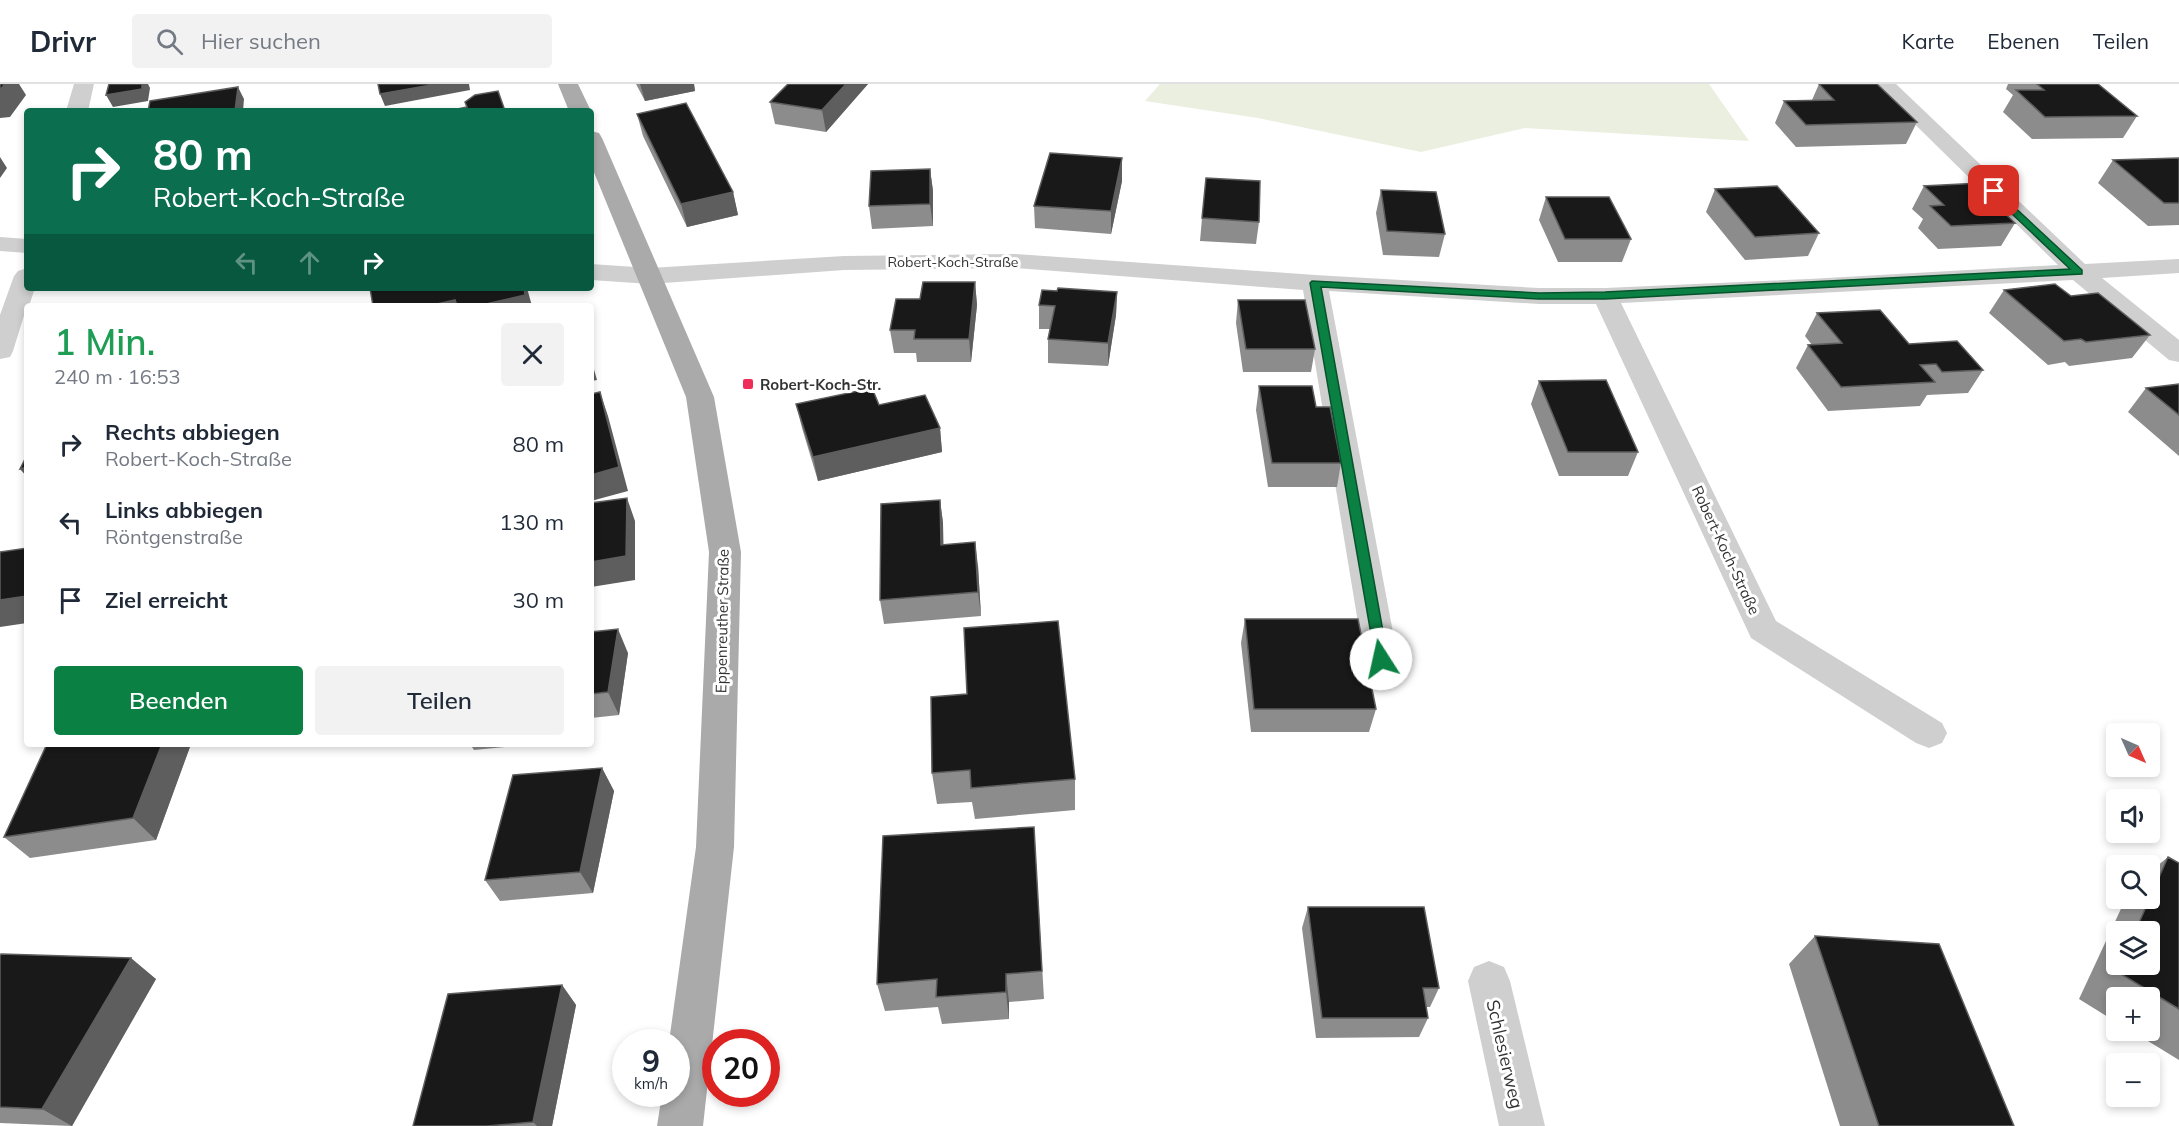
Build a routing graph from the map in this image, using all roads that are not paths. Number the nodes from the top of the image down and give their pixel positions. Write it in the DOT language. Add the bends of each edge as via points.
graph roads {
  1 [pos="84,84"];
  2 [pos="568,84"];
  3 [pos="1884,84"];
  4 [pos="78,108"];
  5 [pos="579,108"];
  6 [pos="594,145"];
  7 [pos="0,244"];
  8 [pos="24,246"];
  9 [pos="2179,266"];
  10 [pos="594,272"];
  11 [pos="2079,272"];
  12 [pos="650,276"];
  13 [pos="1315,283"];
  14 [pos="24,284"];
  15 [pos="1605,296"];
  16 [pos="0,351"];
  17 [pos="2179,354"];
  18 [pos="1381,659"];
  19 [pos="1929,732"];
  20 [pos="1489,981"];
  21 [pos="681,1126"];
  22 [pos="1522,1126"];
  1 -- 4 [label="street"];
  2 -- 5 [label="main road"];
  3 -- 11 [label="street"];
  6 -- 12 [label="main road, Eppenreuther Straße"];
  7 -- 8 [label="street"];
  9 -- 11 [label="street, Robert-Koch-Straße"];
  10 -- 12 [label="street, Robert-Koch-Straße"];
  11 -- 15 [label="street, Robert-Koch-Straße"];
  11 -- 17 [label="street"];
  12 -- 13 [label="street, Robert-Koch-Straße" via="844,263 1015,261"];
  12 -- 21 [label="main road, Eppenreuther Straße" via="700,397 725,552 715,847"];
  13 -- 15 [label="street, Robert-Koch-Straße"];
  13 -- 18 [label="street"];
  14 -- 16 [label="street"];
  15 -- 19 [label="street, Robert-Koch-Straße" via="1763,628"];
  20 -- 22 [label="street, Schlesierweg"];
}
